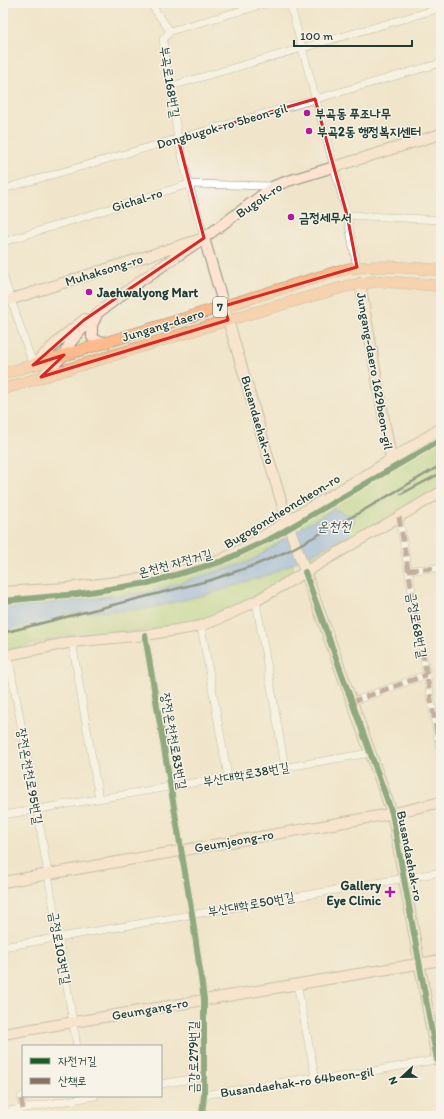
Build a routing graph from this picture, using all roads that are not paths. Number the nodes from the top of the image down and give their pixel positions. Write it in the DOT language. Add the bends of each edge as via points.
graph roads {
  1 [pos="150,3"];
  2 [pos="268,3"];
  3 [pos="290,3"];
  4 [pos="441,8"];
  5 [pos="170,31"];
  6 [pos="302,48"];
  7 [pos="441,63"];
  8 [pos="171,86"];
  9 [pos="315,100"];
  10 [pos="441,134"];
  11 [pos="178,139"];
  12 [pos="333,167"];
  13 [pos="189,184"];
  14 [pos="274,186"];
  15 [pos="3,189"];
  16 [pos="347,215"];
  17 [pos="441,220"];
  18 [pos="204,238"];
  19 [pos="3,242"];
  20 [pos="357,267"];
  21 [pos="441,270"];
  22 [pos="3,275"];
  23 [pos="360,283"];
  24 [pos="441,286"];
  25 [pos="7,300"];
  26 [pos="224,306"];
  27 [pos="99,312"];
  28 [pos="228,320"];
  29 [pos="108,342"];
  30 [pos="63,356"];
  31 [pos="33,365"];
  32 [pos="3,374"];
  33 [pos="41,378"];
  34 [pos="3,389"];
  35 [pos="441,428"];
  36 [pos="391,459"];
  37 [pos="441,492"];
  38 [pos="399,517"];
  39 [pos="287,520"];
  40 [pos="441,568"];
  41 [pos="408,570"];
  42 [pos="304,572"];
  43 [pos="3,592"];
  44 [pos="256,600"];
  45 [pos="201,626"];
  46 [pos="145,635"];
  47 [pos="72,642"];
  48 [pos="5,655"];
  49 [pos="426,675"];
  50 [pos="351,702"];
  51 [pos="441,718"];
  52 [pos="434,722"];
  53 [pos="370,753"];
  54 [pos="441,757"];
  55 [pos="285,767"];
  56 [pos="228,777"];
  57 [pos="171,787"];
  58 [pos="99,799"];
  59 [pos="441,802"];
  60 [pos="37,809"];
  61 [pos="392,813"];
  62 [pos="3,815"];
  63 [pos="182,850"];
  64 [pos="441,872"];
  65 [pos="47,874"];
  66 [pos="404,878"];
  67 [pos="3,882"];
  68 [pos="192,914"];
  69 [pos="58,938"];
  70 [pos="3,947"];
  71 [pos="441,960"];
  72 [pos="418,963"];
  73 [pos="297,984"];
  74 [pos="204,999"];
  75 [pos="73,1022"];
  76 [pos="3,1034"];
  77 [pos="77,1045"];
  78 [pos="439,1060"];
  79 [pos="203,1077"];
  80 [pos="316,1081"];
  81 [pos="162,1084"];
  82 [pos="204,1095"];
  83 [pos="22,1096"];
  84 [pos="85,1097"];
  85 [pos="23,1109"];
  86 [pos="3,1112"];
  87 [pos="202,1116"];
  1 -- 5 [label="street, 부곡로168번길"];
  2 -- 5 [label="street"];
  3 -- 6 [label="street"];
  4 -- 6 [label="street"];
  5 -- 8 [label="street, 부곡로168번길" via="163,40"];
  6 -- 8 [label="street"];
  6 -- 9 [label="street"];
  7 -- 9 [label="street, Dongbugok-ro 5beon-gil"];
  8 -- 11 [label="street, 부곡로168번길"];
  9 -- 11 [label="street, Dongbugok-ro 5beon-gil"];
  9 -- 12 [label="street"];
  10 -- 12 [label="street, Bugok-ro"];
  11 -- 13 [label="street, 부곡로168번길"];
  11 -- 15 [label="street, Dongbugok-ro 5beon-gil"];
  12 -- 14 [label="street, Bugok-ro"];
  12 -- 16 [label="street"];
  13 -- 14 [label="street, Gichal-ro"];
  13 -- 18 [label="street, 부곡로168번길"];
  13 -- 19 [label="street, Gichal-ro"];
  14 -- 18 [label="street, Bugok-ro"];
  16 -- 17 [label="street"];
  16 -- 20 [label="street"];
  18 -- 25 [label="street, Muhaksong-ro"];
  18 -- 26 [label="street, Busandaehak-ro"];
  18 -- 27 [label="street, Bugok-ro"];
  20 -- 21 [label="main road, Jungang-daero / 7"];
  20 -- 26 [label="main road, Jungang-daero / 7"];
  22 -- 25 [label="street"];
  23 -- 24 [label="main road, Jungang-daero / 7"];
  23 -- 28 [label="main road, Jungang-daero / 7"];
  23 -- 36 [label="street, Jungang-daero 1629beon-gil"];
  25 -- 31 [label="street"];
  26 -- 28 [label="street, Busandaehak-ro"];
  26 -- 29 [label="main road, Jungang-daero / 7"];
  27 -- 29 [label="street" via="92,325 92,337 97,341"];
  27 -- 30 [label="street, Bugok-ro" via="71,342"];
  27 -- 31 [label="street, Bugok-ro" via="65,335"];
  28 -- 33 [label="main road, Jungang-daero / 7"];
  28 -- 39 [label="street, Busandaehak-ro"];
  29 -- 30 [label="main road, Jungang-daero / 7"];
  30 -- 31 [label="main road, Jungang-daero / 7"];
  30 -- 33 [label="street, Bugok-ro"];
  31 -- 32 [label="main road, Jungang-daero / 7"];
  33 -- 34 [label="main road, Jungang-daero / 7"];
  35 -- 36 [label="street, Bugogoncheoncheon-ro"];
  36 -- 39 [label="street, Bugogoncheoncheon-ro"];
  37 -- 38 [label="street"];
  38 -- 41 [label="street, 금정로68번길"];
  38 -- 42 [label="street"];
  39 -- 42 [label="street, Busandaehak-ro"];
  39 -- 43 [label="street, Bugogoncheoncheon-ro" via="222,560 185,570 148,578 67,588"];
  40 -- 41 [label="street"];
  41 -- 49 [label="street, 금정로68번길"];
  42 -- 44 [label="street"];
  42 -- 50 [label="street, Busandaehak-ro"];
  44 -- 45 [label="street"];
  44 -- 55 [label="street"];
  45 -- 46 [label="street"];
  45 -- 56 [label="street"];
  46 -- 47 [label="street"];
  46 -- 57 [label="street, 장전온천천로83번길"];
  47 -- 48 [label="street"];
  47 -- 58 [label="street"];
  48 -- 60 [label="street, 장전온천천로95번길"];
  49 -- 50 [label="street"];
  49 -- 52 [label="street, 금정로68번길"];
  50 -- 53 [label="street, Busandaehak-ro"];
  51 -- 52 [label="street"];
  52 -- 54 [label="street, 금정로68번길"];
  53 -- 55 [label="street, 부산대학로38번길"];
  53 -- 61 [label="street, Busandaehak-ro"];
  55 -- 56 [label="street, 부산대학로38번길"];
  56 -- 57 [label="street, 부산대학로38번길"];
  57 -- 58 [label="street, 부산대학로38번길"];
  57 -- 63 [label="street, 장전온천천로83번길"];
  58 -- 60 [label="street, 부산대학로38번길"];
  59 -- 61 [label="street, Geumjeong-ro"];
  60 -- 62 [label="street, 부산대학로38번길"];
  60 -- 65 [label="street, 장전온천천로95번길"];
  61 -- 63 [label="street, Geumjeong-ro"];
  61 -- 66 [label="street, Busandaehak-ro"];
  63 -- 65 [label="street, Geumjeong-ro"];
  63 -- 68 [label="street, 장전온천천로83번길"];
  64 -- 66 [label="street, 부산대학로50번길"];
  65 -- 67 [label="street, Geumjeong-ro"];
  65 -- 69 [label="street, 금정로103번길"];
  66 -- 68 [label="street, 부산대학로50번길"];
  66 -- 72 [label="street, Busandaehak-ro"];
  68 -- 69 [label="street, 부산대학로50번길"];
  68 -- 74 [label="street, 금강로279번길"];
  69 -- 70 [label="street, 부산대학로50번길"];
  69 -- 75 [label="street, 금정로103번길"];
  71 -- 72 [label="street, Geumgang-ro"];
  72 -- 73 [label="street, Geumgang-ro"];
  72 -- 78 [label="street, Busandaehak-ro"];
  73 -- 74 [label="street, Geumgang-ro"];
  73 -- 80 [label="street"];
  74 -- 75 [label="street, Geumgang-ro"];
  74 -- 79 [label="street, 금강로279번길"];
  75 -- 76 [label="street, Geumgang-ro"];
  75 -- 77 [label="street, 금정로103번길"];
  78 -- 80 [label="street, Busandaehak-ro 64beon-gil"];
  79 -- 81 [label="street, Busandaehak-ro 64beon-gil"];
  79 -- 82 [label="street, 금강로279번길"];
  80 -- 82 [label="street, Busandaehak-ro 64beon-gil" via="308,1078"];
  82 -- 87 [label="street, 금강로279번길"];
  83 -- 85 [label="street"];
  84 -- 85 [label="street"];
  85 -- 86 [label="street"];
}
